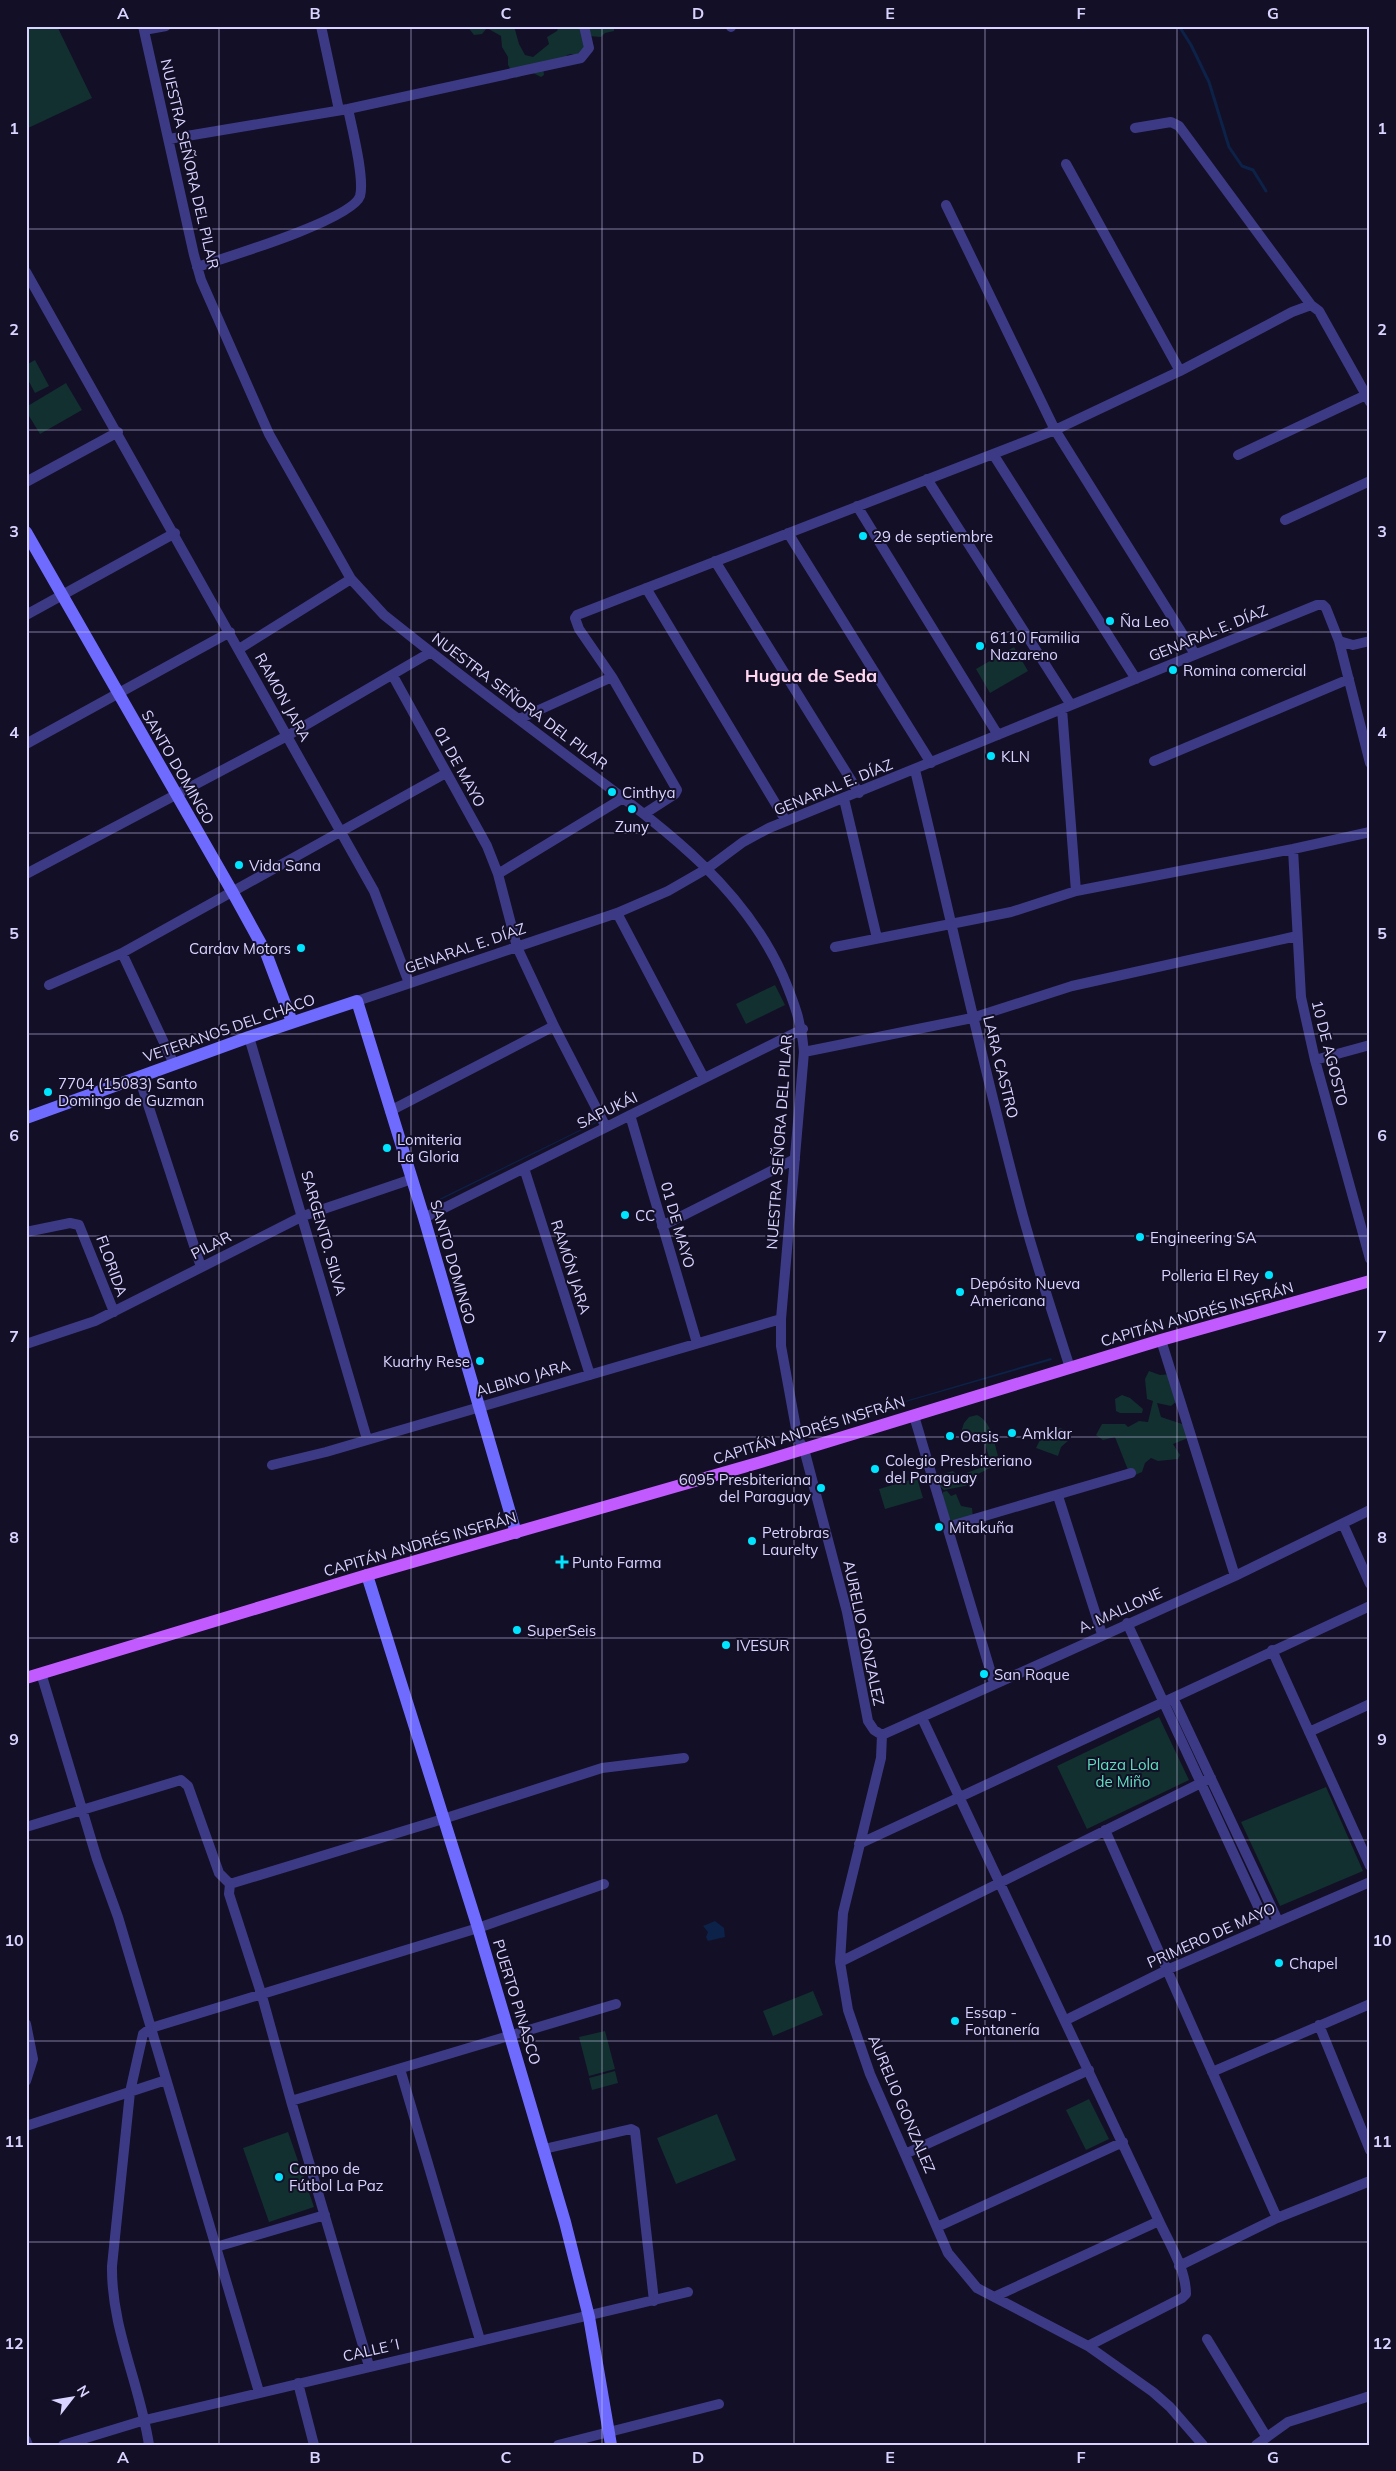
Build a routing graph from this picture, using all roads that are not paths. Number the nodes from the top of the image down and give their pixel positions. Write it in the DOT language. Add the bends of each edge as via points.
graph roads {
  1 [pos="166,26"];
  2 [pos="321,26"];
  3 [pos="584,26"];
  4 [pos="144,28"];
  5 [pos="344,109"];
  6 [pos="1136,128"];
  7 [pos="169,139"];
  8 [pos="1066,164"];
  9 [pos="946,205"];
  10 [pos="197,267"];
  11 [pos="26,272"];
  12 [pos="1312,306"];
  13 [pos="1180,371"];
  14 [pos="1368,398"];
  15 [pos="1055,430"];
  16 [pos="118,432"];
  17 [pos="993,454"];
  18 [pos="1238,455"];
  19 [pos="927,479"];
  20 [pos="1370,481"];
  21 [pos="26,482"];
  22 [pos="857,506"];
  23 [pos="1285,520"];
  24 [pos="26,532"];
  25 [pos="175,533"];
  26 [pos="788,533"];
  27 [pos="715,561"];
  28 [pos="352,579"];
  29 [pos="646,588"];
  30 [pos="62,594"];
  31 [pos="26,614"];
  32 [pos="230,632"];
  33 [pos="1339,641"];
  34 [pos="1370,641"];
  35 [pos="239,649"];
  36 [pos="431,652"];
  37 [pos="1195,654"];
  38 [pos="393,676"];
  39 [pos="612,677"];
  40 [pos="1136,679"];
  41 [pos="1349,679"];
  42 [pos="118,694"];
  43 [pos="1066,707"];
  44 [pos="519,719"];
  45 [pos="998,735"];
  46 [pos="287,736"];
  47 [pos="26,744"];
  48 [pos="1154,761"];
  49 [pos="930,763"];
  50 [pos="1370,763"];
  51 [pos="915,770"];
  52 [pos="446,774"];
  53 [pos="176,794"];
  54 [pos="859,794"];
  55 [pos="624,798"];
  56 [pos="844,799"];
  57 [pos="644,814"];
  58 [pos="786,822"];
  59 [pos="341,831"];
  60 [pos="1370,832"];
  61 [pos="1293,849"];
  62 [pos="708,868"];
  63 [pos="26,874"];
  64 [pos="498,874"];
  65 [pos="1076,891"];
  66 [pos="233,893"];
  67 [pos="617,913"];
  68 [pos="952,923"];
  69 [pos="1297,936"];
  70 [pos="877,938"];
  71 [pos="517,947"];
  72 [pos="835,947"];
  73 [pos="122,953"];
  74 [pos="409,983"];
  75 [pos="49,985"];
  76 [pos="357,1001"];
  77 [pos="972,1018"];
  78 [pos="292,1022"];
  79 [pos="554,1026"];
  80 [pos="803,1029"];
  81 [pos="249,1037"];
  82 [pos="1370,1045"];
  83 [pos="804,1052"];
  84 [pos="1314,1060"];
  85 [pos="174,1064"];
  86 [pos="139,1077"];
  87 [pos="704,1078"];
  88 [pos="390,1111"];
  89 [pos="630,1115"];
  90 [pos="26,1118"];
  91 [pos="606,1127"];
  92 [pos="795,1159"];
  93 [pos="524,1168"];
  94 [pos="412,1178"];
  95 [pos="303,1216"];
  96 [pos="424,1218"];
  97 [pos="662,1226"];
  98 [pos="26,1232"];
  99 [pos="1370,1259"];
  100 [pos="201,1267"];
  101 [pos="1370,1281"];
  102 [pos="114,1312"];
  103 [pos="781,1319"];
  104 [pos="1161,1340"];
  105 [pos="26,1344"];
  106 [pos="697,1344"];
  107 [pos="1070,1368"];
  108 [pos="590,1375"];
  109 [pos="478,1407"];
  110 [pos="914,1416"];
  111 [pos="368,1439"];
  112 [pos="804,1449"];
  113 [pos="272,1465"];
  114 [pos="1131,1473"];
  115 [pos="1058,1496"];
  116 [pos="1370,1510"];
  117 [pos="1342,1524"];
  118 [pos="947,1527"];
  119 [pos="516,1533"];
  120 [pos="367,1575"];
  121 [pos="1235,1576"];
  122 [pos="1370,1584"];
  123 [pos="1370,1606"];
  124 [pos="1127,1623"];
  125 [pos="1102,1634"];
  126 [pos="1272,1650"];
  127 [pos="41,1673"];
  128 [pos="26,1678"];
  129 [pos="994,1683"];
  130 [pos="1169,1700"];
  131 [pos="1370,1704"];
  132 [pos="922,1718"];
  133 [pos="1309,1732"];
  134 [pos="882,1735"];
  135 [pos="684,1758"];
  136 [pos="1211,1778"];
  137 [pos="1202,1784"];
  138 [pos="960,1799"];
  139 [pos="82,1811"];
  140 [pos="443,1819"];
  141 [pos="26,1827"];
  142 [pos="1105,1830"];
  143 [pos="859,1844"];
  144 [pos="1370,1866"];
  145 [pos="1000,1882"];
  146 [pos="1370,1882"];
  147 [pos="230,1884"];
  148 [pos="604,1884"];
  149 [pos="1278,1921"];
  150 [pos="1267,1926"];
  151 [pos="478,1928"];
  152 [pos="840,1962"];
  153 [pos="1169,1969"];
  154 [pos="262,1996"];
  155 [pos="616,2004"];
  156 [pos="1370,2004"];
  157 [pos="1066,2020"];
  158 [pos="26,2024"];
  159 [pos="1319,2025"];
  160 [pos="151,2028"];
  161 [pos="509,2035"];
  162 [pos="400,2069"];
  163 [pos="1089,2070"];
  164 [pos="1212,2072"];
  165 [pos="166,2080"];
  166 [pos="26,2081"];
  167 [pos="130,2092"];
  168 [pos="291,2102"];
  169 [pos="26,2126"];
  170 [pos="1123,2142"];
  171 [pos="544,2149"];
  172 [pos="1370,2150"];
  173 [pos="905,2154"];
  174 [pos="1370,2181"];
  175 [pos="326,2215"];
  176 [pos="1277,2218"];
  177 [pos="1159,2221"];
  178 [pos="937,2227"];
  179 [pos="216,2247"];
  180 [pos="1180,2266"];
  181 [pos="688,2292"];
  182 [pos="994,2297"];
  183 [pos="654,2301"];
  184 [pos="589,2317"];
  185 [pos="1207,2339"];
  186 [pos="480,2340"];
  187 [pos="1088,2346"];
  188 [pos="369,2366"];
  189 [pos="298,2383"];
  190 [pos="259,2392"];
  191 [pos="1370,2396"];
  192 [pos="719,2404"];
  193 [pos="145,2420"];
  194 [pos="1266,2436"];
  195 [pos="609,2438"];
  196 [pos="26,2440"];
  197 [pos="28,2445"];
  198 [pos="63,2445"];
  199 [pos="149,2445"];
  200 [pos="314,2445"];
  201 [pos="558,2445"];
  202 [pos="1203,2445"];
  203 [pos="1256,2445"];
  1 -- 4 [label="street"];
  2 -- 5 [label="street"];
  3 -- 5 [label="street" via="589,48 581,58"];
  4 -- 7 [label="street, NUESTRA SEÑORA DEL PILAR"];
  5 -- 7 [label="street"];
  5 -- 10 [label="street" via="361,183 360,196 353,206 291,236"];
  6 -- 12 [label="street" via="1171,122 1180,126"];
  7 -- 10 [label="street, NUESTRA SEÑORA DEL PILAR"];
  8 -- 13 [label="street"];
  9 -- 15 [label="street"];
  10 -- 28 [label="street, NUESTRA SEÑORA DEL PILAR" via="269,434"];
  11 -- 16 [label="street, RAMON JARA"];
  12 -- 13 [label="street" via="1292,312"];
  12 -- 14 [label="street" via="1319,311"];
  13 -- 15 [label="street"];
  14 -- 18 [label="street"];
  15 -- 17 [label="street"];
  15 -- 37 [label="street"];
  16 -- 21 [label="street"];
  16 -- 25 [label="street, RAMON JARA"];
  17 -- 19 [label="street"];
  17 -- 40 [label="street"];
  19 -- 22 [label="street"];
  19 -- 43 [label="street"];
  20 -- 23 [label="street"];
  22 -- 26 [label="street"];
  22 -- 45 [label="street"];
  24 -- 30 [label="street, SANTO DOMINGO"];
  25 -- 30 [label="street"];
  25 -- 32 [label="street, RAMON JARA"];
  26 -- 27 [label="street"];
  26 -- 49 [label="street"];
  27 -- 29 [label="street"];
  27 -- 54 [label="street"];
  28 -- 35 [label="street"];
  28 -- 36 [label="street, NUESTRA SEÑORA DEL PILAR" via="384,614"];
  29 -- 39 [label="street" via="575,618"];
  29 -- 58 [label="street"];
  30 -- 31 [label="street"];
  30 -- 42 [label="street, SANTO DOMINGO"];
  32 -- 35 [label="street, RAMON JARA"];
  32 -- 42 [label="street"];
  33 -- 34 [label="street" via="1353,646"];
  33 -- 37 [label="street, GENARAL E. DÍAZ" via="1323,605 1317,605"];
  33 -- 41 [label="street"];
  35 -- 46 [label="street, RAMON JARA"];
  36 -- 38 [label="street"];
  36 -- 44 [label="street, NUESTRA SEÑORA DEL PILAR"];
  37 -- 40 [label="street, GENARAL E. DÍAZ"];
  38 -- 46 [label="street"];
  38 -- 52 [label="street, 01 DE MAYO"];
  39 -- 44 [label="street"];
  39 -- 57 [label="street" via="677,790"];
  40 -- 43 [label="street, GENARAL E. DÍAZ"];
  41 -- 48 [label="street"];
  41 -- 50 [label="street"];
  42 -- 47 [label="street"];
  42 -- 53 [label="street, SANTO DOMINGO"];
  43 -- 45 [label="street, GENARAL E. DÍAZ"];
  43 -- 65 [label="street"];
  44 -- 55 [label="street, NUESTRA SEÑORA DEL PILAR"];
  45 -- 49 [label="street, GENARAL E. DÍAZ"];
  46 -- 53 [label="street"];
  46 -- 59 [label="street, RAMON JARA"];
  49 -- 51 [label="street, GENARAL E. DÍAZ"];
  51 -- 54 [label="street, GENARAL E. DÍAZ"];
  51 -- 68 [label="street, LARA CASTRO"];
  52 -- 59 [label="street"];
  52 -- 64 [label="street, 01 DE MAYO" via="487,846"];
  53 -- 63 [label="street"];
  53 -- 66 [label="street, SANTO DOMINGO"];
  54 -- 56 [label="street, GENARAL E. DÍAZ"];
  55 -- 57 [label="street, NUESTRA SEÑORA DEL PILAR"];
  55 -- 64 [label="street"];
  56 -- 58 [label="street, GENARAL E. DÍAZ"];
  56 -- 70 [label="street"];
  57 -- 62 [label="street, NUESTRA SEÑORA DEL PILAR"];
  58 -- 62 [label="street, GENARAL E. DÍAZ" via="743,842"];
  59 -- 66 [label="street"];
  59 -- 74 [label="street, RAMON JARA" via="374,891"];
  60 -- 61 [label="street"];
  61 -- 65 [label="street"];
  61 -- 69 [label="street, 10 DE AGOSTO"];
  62 -- 67 [label="street, GENARAL E. DÍAZ" via="668,891"];
  62 -- 80 [label="street, NUESTRA SEÑORA DEL PILAR" via="738,900 768,944"];
  64 -- 71 [label="street, 01 DE MAYO"];
  65 -- 68 [label="street" via="1011,912"];
  66 -- 73 [label="street"];
  66 -- 78 [label="street, SANTO DOMINGO" via="266,953"];
  67 -- 71 [label="street, GENARAL E. DÍAZ"];
  67 -- 87 [label="street"];
  68 -- 70 [label="street"];
  68 -- 77 [label="street, LARA CASTRO"];
  69 -- 77 [label="street" via="1072,986"];
  69 -- 84 [label="street, 10 DE AGOSTO" via="1301,997"];
  70 -- 72 [label="street"];
  71 -- 74 [label="street, GENARAL E. DÍAZ"];
  71 -- 79 [label="street"];
  73 -- 75 [label="street"];
  73 -- 85 [label="street"];
  74 -- 76 [label="street, GENARAL E. DÍAZ"];
  76 -- 78 [label="street, VETERANOS DEL CHACO"];
  76 -- 88 [label="street, SANTO DOMINGO"];
  77 -- 83 [label="street"];
  77 -- 107 [label="street, LARA CASTRO" via="1024,1218"];
  78 -- 81 [label="street, VETERANOS DEL CHACO"];
  79 -- 88 [label="street"];
  79 -- 91 [label="street"];
  80 -- 83 [label="street, NUESTRA SEÑORA DEL PILAR"];
  80 -- 87 [label="street, SAPUKÁI"];
  81 -- 85 [label="street, VETERANOS DEL CHACO"];
  81 -- 95 [label="street, SARGENTO. SILVA"];
  82 -- 84 [label="street"];
  83 -- 92 [label="street, NUESTRA SEÑORA DEL PILAR"];
  84 -- 99 [label="street, 10 DE AGOSTO"];
  85 -- 86 [label="street, VETERANOS DEL CHACO"];
  86 -- 90 [label="street, VETERANOS DEL CHACO"];
  86 -- 100 [label="street"];
  87 -- 89 [label="street, SAPUKÁI"];
  88 -- 94 [label="street, SANTO DOMINGO"];
  89 -- 91 [label="street, SAPUKÁI"];
  89 -- 97 [label="street, 01 DE MAYO"];
  91 -- 93 [label="street, SAPUKÁI"];
  92 -- 97 [label="street"];
  92 -- 103 [label="street, NUESTRA SEÑORA DEL PILAR"];
  93 -- 96 [label="street, SAPUKÁI"];
  93 -- 108 [label="street, RAMÓN JARA"];
  94 -- 95 [label="street, PILAR"];
  94 -- 96 [label="street, SANTO DOMINGO"];
  95 -- 100 [label="street, PILAR"];
  95 -- 111 [label="street, SARGENTO. SILVA"];
  96 -- 109 [label="street, SANTO DOMINGO"];
  97 -- 106 [label="street, 01 DE MAYO"];
  98 -- 102 [label="street, FLORIDA" via="70,1223 80,1225"];
  100 -- 102 [label="street, PILAR"];
  101 -- 104 [label="main road, CAPITÁN ANDRÉS INSFRÁN"];
  102 -- 105 [label="street, PILAR"];
  103 -- 106 [label="street, ALBINO JARA"];
  103 -- 112 [label="street, NUESTRA SEÑORA DEL PILAR" via="781,1346 798,1439"];
  104 -- 107 [label="main road, CAPITÁN ANDRÉS INSFRÁN"];
  104 -- 121 [label="street"];
  106 -- 108 [label="street, ALBINO JARA"];
  107 -- 110 [label="main road, CAPITÁN ANDRÉS INSFRÁN"];
  108 -- 109 [label="street, ALBINO JARA"];
  109 -- 111 [label="street, ALBINO JARA"];
  109 -- 119 [label="street, SANTO DOMINGO"];
  110 -- 112 [label="main road, CAPITÁN ANDRÉS INSFRÁN"];
  110 -- 118 [label="street"];
  111 -- 113 [label="street, ALBINO JARA"];
  112 -- 119 [label="main road, CAPITÁN ANDRÉS INSFRÁN"];
  112 -- 134 [label="street, AURELIO GONZALEZ" via="847,1612 868,1721"];
  114 -- 115 [label="street"];
  115 -- 118 [label="street"];
  115 -- 125 [label="street"];
  116 -- 117 [label="street, A. MALLONE"];
  117 -- 121 [label="street, A. MALLONE"];
  117 -- 122 [label="street"];
  118 -- 129 [label="street"];
  119 -- 120 [label="main road, CAPITÁN ANDRÉS INSFRÁN"];
  120 -- 127 [label="main road, CAPITÁN ANDRÉS INSFRÁN"];
  120 -- 140 [label="street, PUERTO PINASCO"];
  121 -- 124 [label="street, A. MALLONE"];
  123 -- 126 [label="street"];
  124 -- 125 [label="street, A. MALLONE"];
  124 -- 130 [label="street"];
  125 -- 129 [label="street, A. MALLONE"];
  126 -- 130 [label="street"];
  126 -- 133 [label="street"];
  127 -- 128 [label="main road, CAPITÁN ANDRÉS INSFRÁN"];
  127 -- 139 [label="street"];
  129 -- 132 [label="street, A. MALLONE"];
  130 -- 136 [label="street"];
  130 -- 137 [label="street"];
  130 -- 138 [label="street"];
  131 -- 133 [label="street"];
  132 -- 134 [label="street, A. MALLONE"];
  132 -- 138 [label="street"];
  133 -- 144 [label="street"];
  134 -- 143 [label="street, AURELIO GONZALEZ" via="881,1758"];
  135 -- 140 [label="street" via="602,1768"];
  136 -- 137 [label="street"];
  136 -- 149 [label="street"];
  137 -- 142 [label="street"];
  137 -- 150 [label="street"];
  138 -- 143 [label="street"];
  138 -- 145 [label="street"];
  139 -- 141 [label="street"];
  139 -- 147 [label="street" via="176,1780 183,1781 188,1786 220,1873"];
  139 -- 160 [label="street"];
  140 -- 147 [label="street"];
  140 -- 151 [label="street, PUERTO PINASCO"];
  142 -- 145 [label="street"];
  142 -- 153 [label="street"];
  143 -- 152 [label="street, AURELIO GONZALEZ" via="843,1913"];
  145 -- 152 [label="street"];
  145 -- 157 [label="street"];
  146 -- 149 [label="street, PRIMERO DE MAYO"];
  147 -- 154 [label="street" via="229,1894"];
  148 -- 151 [label="street"];
  149 -- 150 [label="street, PRIMERO DE MAYO"];
  150 -- 153 [label="street, PRIMERO DE MAYO"];
  151 -- 154 [label="street"];
  151 -- 161 [label="street, PUERTO PINASCO"];
  152 -- 173 [label="street, AURELIO GONZALEZ" via="848,2010 879,2097"];
  153 -- 157 [label="street, PRIMERO DE MAYO"];
  153 -- 164 [label="street"];
  154 -- 160 [label="street"];
  154 -- 168 [label="street"];
  155 -- 161 [label="street"];
  156 -- 159 [label="street"];
  157 -- 163 [label="street"];
  158 -- 166 [label="street" via="33,2059"];
  159 -- 164 [label="street"];
  159 -- 172 [label="street"];
  160 -- 165 [label="street"];
  160 -- 167 [label="street" via="141,2038"];
  161 -- 162 [label="street"];
  161 -- 171 [label="street, PUERTO PINASCO"];
  162 -- 168 [label="street"];
  162 -- 186 [label="street"];
  163 -- 170 [label="street"];
  163 -- 173 [label="street"];
  164 -- 176 [label="street"];
  165 -- 167 [label="street"];
  165 -- 179 [label="street"];
  167 -- 169 [label="street"];
  167 -- 193 [label="street" via="111,2289 114,2311"];
  168 -- 175 [label="street"];
  170 -- 177 [label="street"];
  170 -- 178 [label="street"];
  171 -- 183 [label="street" via="631,2129 634,2131"];
  171 -- 184 [label="street, PUERTO PINASCO"];
  173 -- 178 [label="street, AURELIO GONZALEZ"];
  174 -- 176 [label="street"];
  175 -- 179 [label="street"];
  175 -- 188 [label="street"];
  176 -- 180 [label="street"];
  177 -- 180 [label="street"];
  177 -- 182 [label="street"];
  178 -- 182 [label="street, AURELIO GONZALEZ" via="948,2253 961,2270 977,2288"];
  179 -- 190 [label="street"];
  180 -- 187 [label="street" via="1186,2290 1182,2298"];
  181 -- 183 [label="street, CALLE´I"];
  182 -- 187 [label="street, AURELIO GONZALEZ"];
  183 -- 184 [label="street, CALLE´I"];
  184 -- 186 [label="street, CALLE´I"];
  184 -- 195 [label="street, PUERTO PINASCO"];
  185 -- 194 [label="street"];
  186 -- 188 [label="street, CALLE´I"];
  187 -- 202 [label="street, AURELIO GONZALEZ" via="1153,2392"];
  188 -- 189 [label="street, CALLE´I"];
  189 -- 190 [label="street, CALLE´I"];
  189 -- 200 [label="street"];
  190 -- 193 [label="street, CALLE´I"];
  191 -- 194 [label="street" via="1308,2414"];
  192 -- 195 [label="street"];
  193 -- 198 [label="street, CALLE´I"];
  193 -- 199 [label="street"];
  194 -- 203 [label="street"];
  195 -- 201 [label="street"];
  196 -- 197 [label="street"];
}
